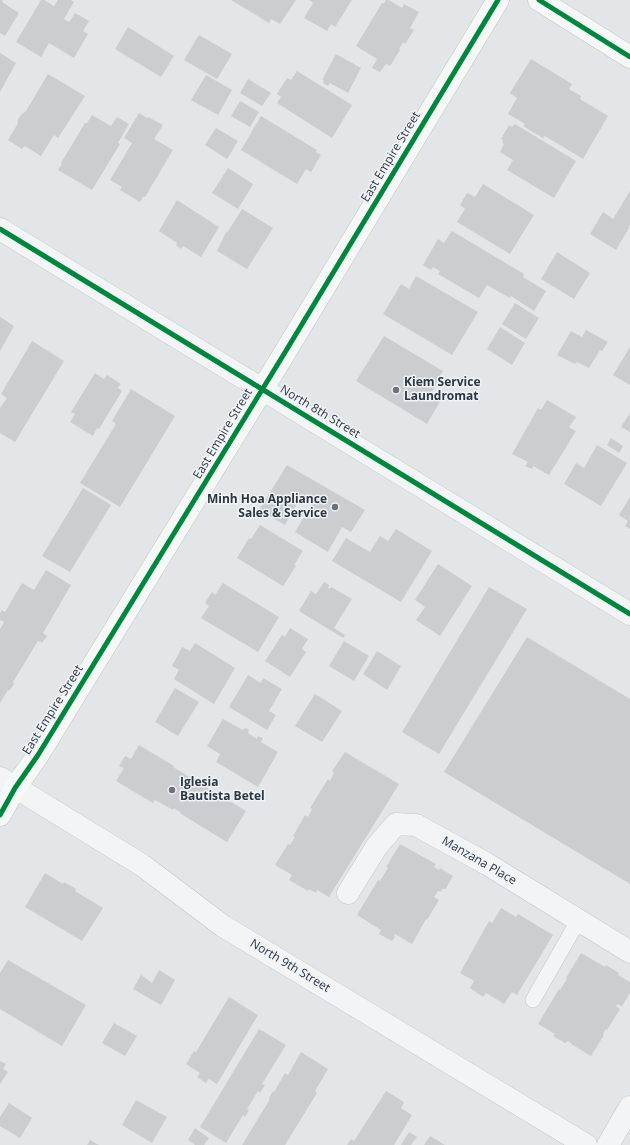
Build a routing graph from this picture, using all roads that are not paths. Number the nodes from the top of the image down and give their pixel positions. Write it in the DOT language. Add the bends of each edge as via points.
graph roads {
  1 [pos="498,0"];
  2 [pos="540,0"];
  3 [pos="630,57"];
  4 [pos="0,229"];
  5 [pos="262,389"];
  6 [pos="630,614"];
  7 [pos="8,783"];
  8 [pos="0,815"];
  9 [pos="348,893"];
  10 [pos="578,921"];
  11 [pos="630,952"];
  12 [pos="533,1000"];
  13 [pos="630,1106"];
  14 [pos="586,1145"];
  15 [pos="608,1145"];
  1 -- 5 [label="street, East Empire Street"];
  2 -- 3 [label="street"];
  4 -- 5 [label="street, North 8th Street"];
  5 -- 6 [label="street, North 8th Street"];
  5 -- 7 [label="street, East Empire Street" via="38,755"];
  7 -- 8 [label="street, East Empire Street"];
  7 -- 14 [label="street, North 9th Street" via="142,865 223,926"];
  9 -- 10 [label="street, Manzana Place" via="377,846 396,824 416,825 487,864"];
  10 -- 11 [label="street, Manzana Place"];
  10 -- 12 [label="lane"];
  13 -- 15 [label="street"];
}
